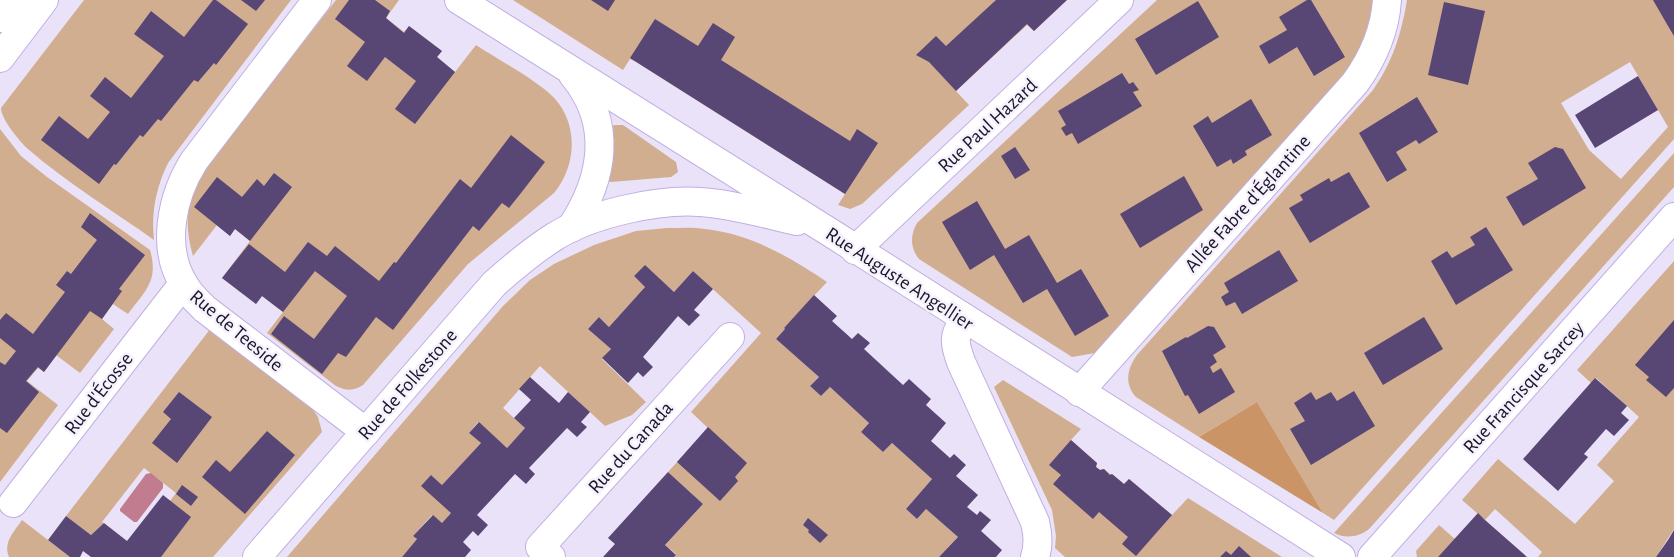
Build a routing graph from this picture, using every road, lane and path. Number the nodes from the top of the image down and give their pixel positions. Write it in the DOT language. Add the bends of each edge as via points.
graph roads {
  1 [pos="14,0"];
  2 [pos="44,0"];
  3 [pos="317,0"];
  4 [pos="458,0"];
  5 [pos="1119,0"];
  6 [pos="1387,0"];
  7 [pos="0,18"];
  8 [pos="0,58"];
  9 [pos="568,68"];
  10 [pos="1674,217"];
  11 [pos="817,225"];
  12 [pos="571,228"];
  13 [pos="855,250"];
  14 [pos="184,284"];
  15 [pos="964,319"];
  16 [pos="730,337"];
  17 [pos="1079,392"];
  18 [pos="366,432"];
  19 [pos="13,503"];
  20 [pos="258,557"];
  21 [pos="551,557"];
  22 [pos="1035,557"];
  23 [pos="1341,557"];
  24 [pos="1372,557"];
  1 -- 7 [label="street"];
  2 -- 8 [label="street"];
  3 -- 14 [label="street, Rue de Teeside" via="194,161 183,180 175,202 171,232 174,263"];
  4 -- 9 [label="street, Rue Auguste Angellier"];
  5 -- 13 [label="street, Rue Paul Hazard"];
  6 -- 17 [label="street, Allée Fabre d'Églantine" via="1386,18 1378,41 1355,83"];
  9 -- 11 [label="street, Rue Auguste Angellier"];
  9 -- 12 [label="street, Rue de Folkestone" via="593,105 599,144 594,181"];
  10 -- 24 [label="street, Rue Francisque Sarcey"];
  11 -- 12 [label="street, Rue de Folkestone" via="698,202 648,205 605,215"];
  11 -- 13 [label="street, Rue Auguste Angellier"];
  12 -- 18 [label="street, Rue de Folkestone" via="535,249 494,284"];
  13 -- 15 [label="street, Rue Auguste Angellier"];
  14 -- 18 [label="street, Rue de Teeside" via="205,309"];
  14 -- 19 [label="street, Rue d'Écosse"];
  15 -- 17 [label="street, Rue Auguste Angellier"];
  15 -- 22 [label="street" via="956,336 956,347 1036,522"];
  16 -- 21 [label="street, Rue du Canada" via="540,547"];
  17 -- 23 [label="street, Rue Auguste Angellier"];
  18 -- 20 [label="street, Rue de Folkestone"];
}
